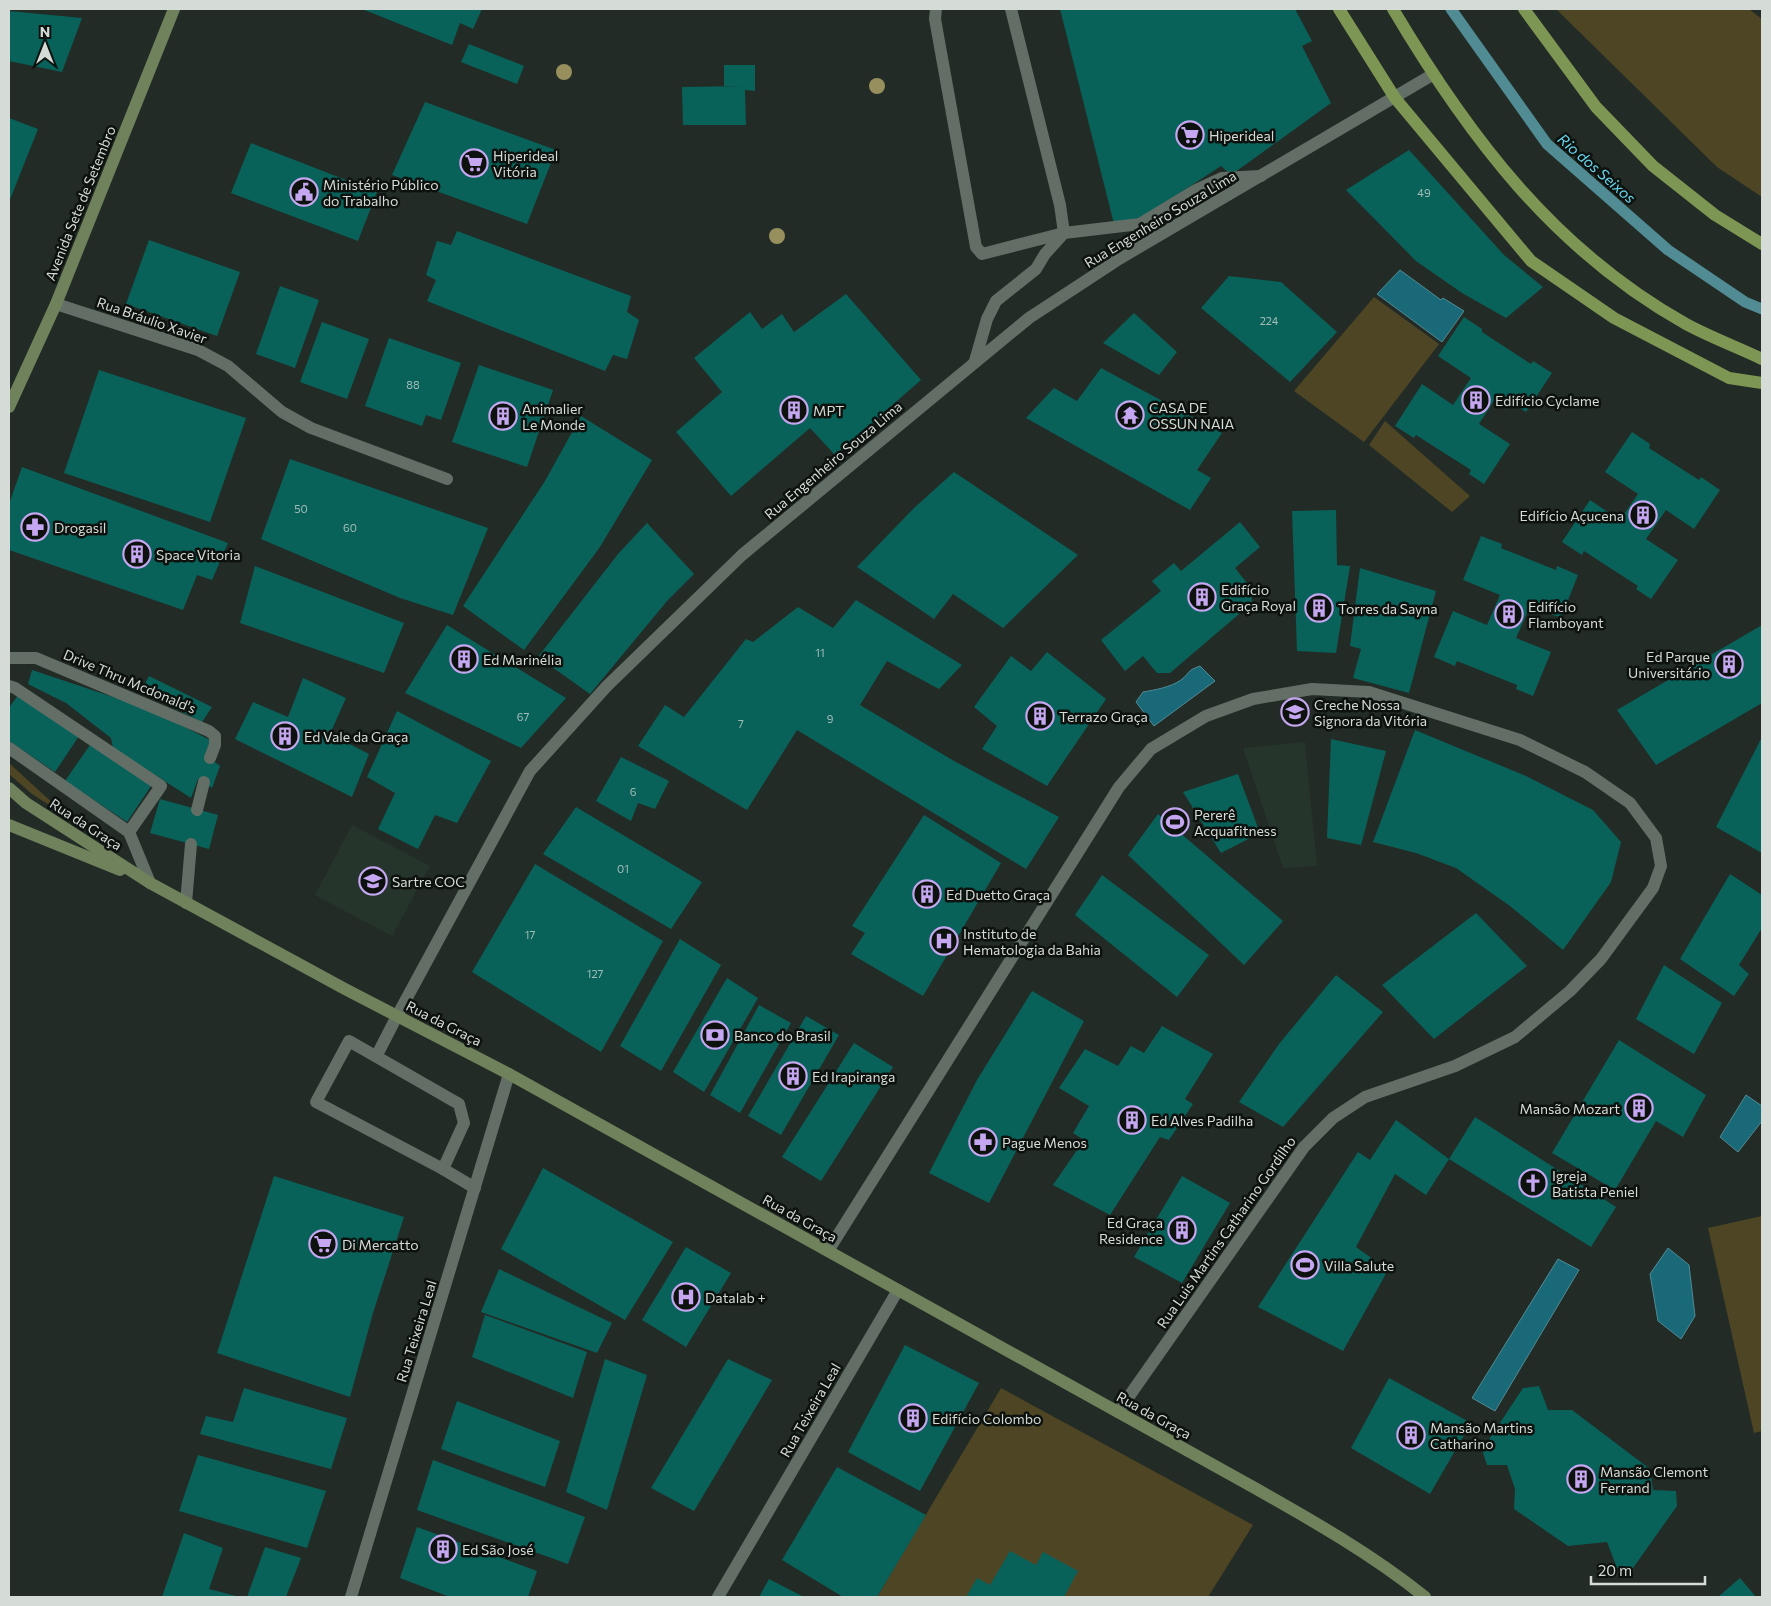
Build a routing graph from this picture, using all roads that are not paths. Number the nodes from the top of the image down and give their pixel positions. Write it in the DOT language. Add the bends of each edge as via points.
graph roads {
  1 [pos="174,9"];
  2 [pos="936,9"];
  3 [pos="1011,9"];
  4 [pos="1339,9"];
  5 [pos="1393,9"];
  6 [pos="1524,9"];
  7 [pos="1531,15"];
  8 [pos="1432,75"];
  9 [pos="1395,98"];
  10 [pos="1261,176"];
  11 [pos="1064,233"];
  12 [pos="1762,244"];
  13 [pos="56,304"];
  14 [pos="1762,359"];
  15 [pos="975,361"];
  16 [pos="1762,382"];
  17 [pos="9,407"];
  18 [pos="447,479"];
  19 [pos="9,658"];
  20 [pos="11,690"];
  21 [pos="9,748"];
  22 [pos="210,758"];
  23 [pos="204,782"];
  24 [pos="9,788"];
  25 [pos="197,810"];
  26 [pos="9,824"];
  27 [pos="129,832"];
  28 [pos="191,844"];
  29 [pos="150,883"];
  30 [pos="186,903"];
  31 [pos="397,1016"];
  32 [pos="377,1055"];
  33 [pos="509,1074"];
  34 [pos="443,1169"];
  35 [pos="475,1188"];
  36 [pos="828,1251"];
  37 [pos="898,1290"];
  38 [pos="1118,1412"];
  39 [pos="351,1597"];
  40 [pos="718,1597"];
  41 [pos="1425,1597"];
  1 -- 13 [label="main road, Avenida Sete de Setembro"];
  2 -- 11 [label="street" via="935,19 976,247 982,254 994,253"];
  3 -- 11 [label="street"];
  4 -- 9 [label="main road"];
  5 -- 8 [label="main road"];
  6 -- 7 [label="main road"];
  7 -- 12 [label="main road" via="1596,107 1653,166 1715,215"];
  8 -- 9 [label="street, Rua Engenheiro Souza Lima"];
  8 -- 14 [label="main road" via="1488,152 1554,227 1606,271 1687,324"];
  9 -- 10 [label="street, Rua Engenheiro Souza Lima"];
  9 -- 16 [label="main road" via="1531,261 1614,318 1729,378"];
  10 -- 11 [label="street" via="1222,178 1140,224"];
  10 -- 15 [label="street, Rua Engenheiro Souza Lima" via="1119,259 1029,318"];
  11 -- 15 [label="street" via="1036,269 996,301 987,319"];
  13 -- 17 [label="main road, Avenida Sete de Setembro"];
  13 -- 18 [label="street, Rua Bráulio Xavier" via="198,350 228,366 282,412 311,428"];
  15 -- 31 [label="street, Rua Engenheiro Souza Lima" via="742,555 607,686 530,771"];
  19 -- 22 [label="street, Drive Thru Mcdonald's" via="36,658 208,731 215,736"];
  20 -- 27 [label="street" via="161,786"];
  21 -- 27 [label="street"];
  23 -- 25 [label="street"];
  24 -- 29 [label="main road, Rua da Graça" via="26,803"];
  26 -- 29 [label="main road, Rua da Graça"];
  27 -- 29 [label="street"];
  28 -- 30 [label="street"];
  29 -- 30 [label="main road, Rua da Graça"];
  30 -- 31 [label="main road, Rua da Graça"];
  31 -- 32 [label="street, Rua Engenheiro Souza Lima"];
  31 -- 33 [label="main road, Rua da Graça"];
  32 -- 34 [label="street" via="459,1104 464,1123"];
  32 -- 34 [label="street" via="349,1041 316,1102"];
  33 -- 35 [label="street, Rua Teixeira Leal"];
  33 -- 36 [label="main road, Rua da Graça"];
  34 -- 35 [label="street"];
  35 -- 39 [label="street, Rua Teixeira Leal"];
  36 -- 37 [label="main road, Rua da Graça"];
  36 -- 38 [label="street, Rua Luis Martins Catharino Gordilho" via="1119,788 1151,749 1206,716 1253,699 1312,689 1369,692 1520,740 1585,772 1630,803 1656,838 1661,866 1653,888 1601,958 1570,991 1515,1037 1455,1066 1365,1097 1333,1118 1304,1147"];
  37 -- 38 [label="main road, Rua da Graça"];
  37 -- 40 [label="street, Rua Teixeira Leal"];
  38 -- 41 [label="main road, Rua da Graça" via="1306,1517 1396,1574"];
}
